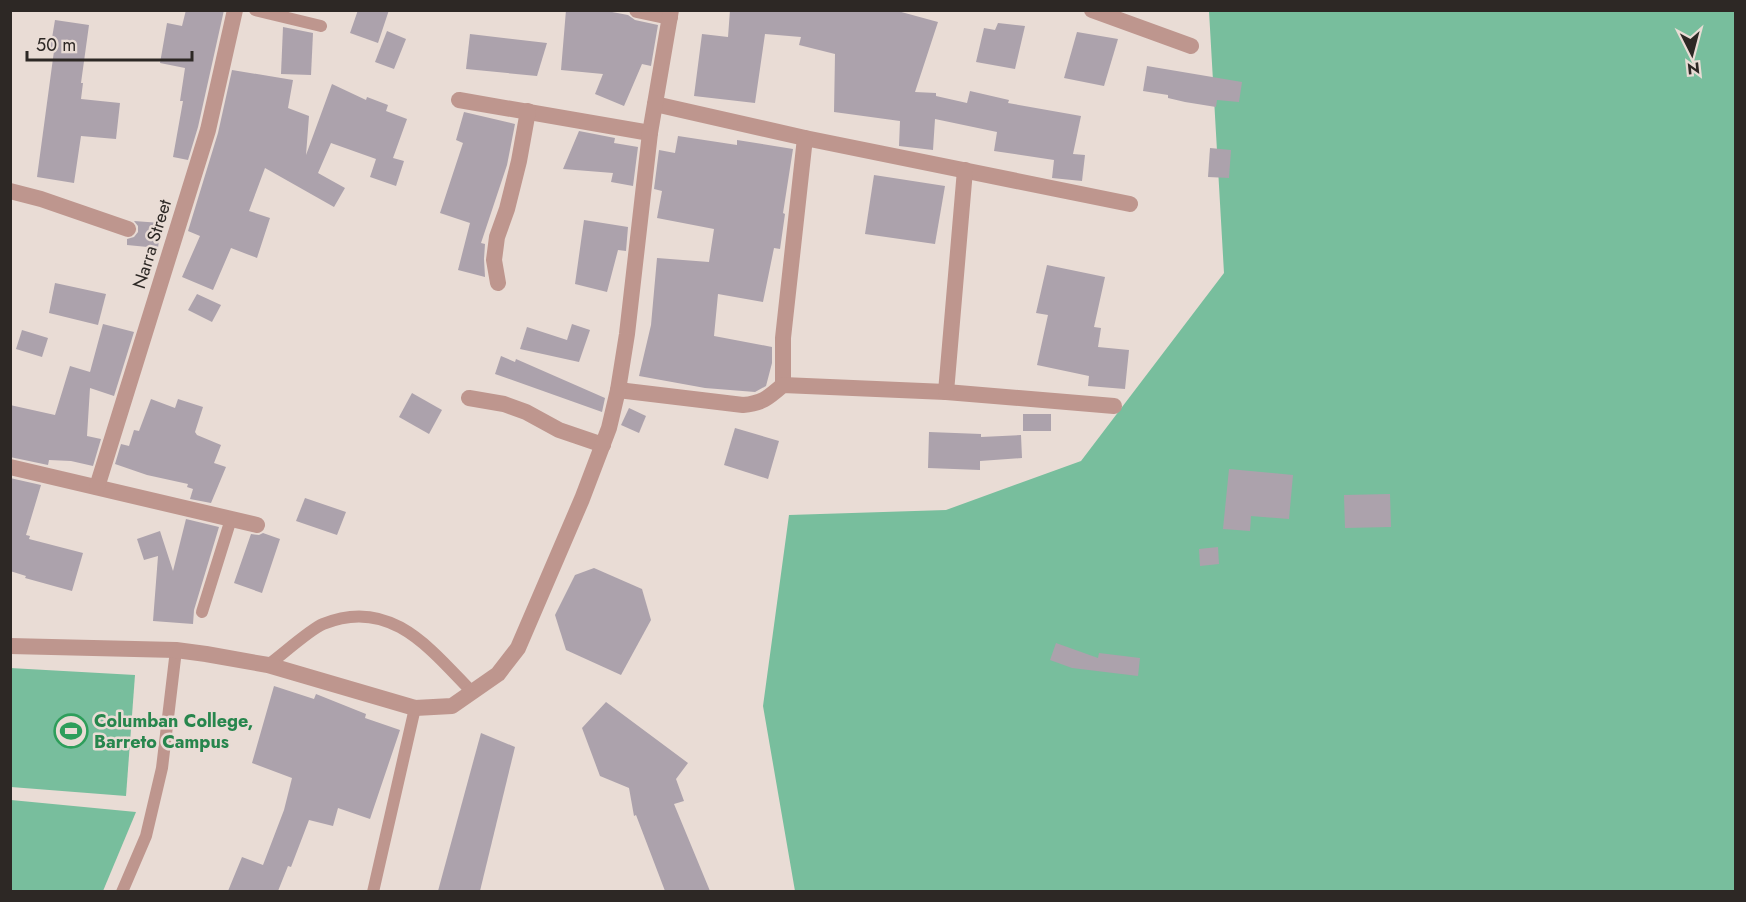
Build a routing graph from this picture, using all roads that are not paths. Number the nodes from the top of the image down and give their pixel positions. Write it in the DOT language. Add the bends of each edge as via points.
graph roads {
  1 [pos="235,10"];
  2 [pos="255,10"];
  3 [pos="637,10"];
  4 [pos="1092,10"];
  5 [pos="671,14"];
  6 [pos="321,27"];
  7 [pos="1191,46"];
  8 [pos="459,100"];
  9 [pos="655,104"];
  10 [pos="528,111"];
  11 [pos="650,133"];
  12 [pos="805,138"];
  13 [pos="965,170"];
  14 [pos="10,191"];
  15 [pos="1130,204"];
  16 [pos="128,229"];
  17 [pos="498,283"];
  18 [pos="783,385"];
  19 [pos="618,390"];
  20 [pos="946,392"];
  21 [pos="469,398"];
  22 [pos="1114,406"];
  23 [pos="603,445"];
  24 [pos="10,467"];
  25 [pos="97,487"];
  26 [pos="231,519"];
  27 [pos="257,525"];
  28 [pos="202,612"];
  29 [pos="10,646"];
  30 [pos="176,650"];
  31 [pos="268,665"];
  32 [pos="473,693"];
  33 [pos="415,708"];
  34 [pos="122,891"];
  35 [pos="373,891"];
  1 -- 25 [label="street, Narra Street" via="208,130"];
  2 -- 6 [label="lane"];
  3 -- 5 [label="street"];
  4 -- 7 [label="street"];
  5 -- 9 [label="street"];
  8 -- 10 [label="street"];
  9 -- 11 [label="street"];
  9 -- 12 [label="street"];
  10 -- 11 [label="street"];
  10 -- 17 [label="street" via="517,170 497,237 494,260"];
  11 -- 19 [label="street"];
  12 -- 13 [label="street"];
  12 -- 18 [label="street" via="783,338"];
  13 -- 15 [label="street"];
  13 -- 20 [label="street"];
  14 -- 16 [label="street"];
  18 -- 19 [label="street" via="767,399 743,405"];
  18 -- 20 [label="street"];
  19 -- 23 [label="street"];
  20 -- 22 [label="street"];
  21 -- 23 [label="street" via="526,411 560,430"];
  23 -- 32 [label="street" via="518,648 498,674"];
  24 -- 25 [label="street"];
  25 -- 26 [label="street"];
  26 -- 27 [label="street"];
  26 -- 28 [label="lane"];
  29 -- 30 [label="street"];
  30 -- 31 [label="street"];
  30 -- 34 [label="lane" via="162,768 146,836"];
  31 -- 32 [label="lane" via="322,624 348,617 384,618 420,638"];
  31 -- 33 [label="street"];
  32 -- 33 [label="street" via="452,706"];
  33 -- 35 [label="lane"];
}
